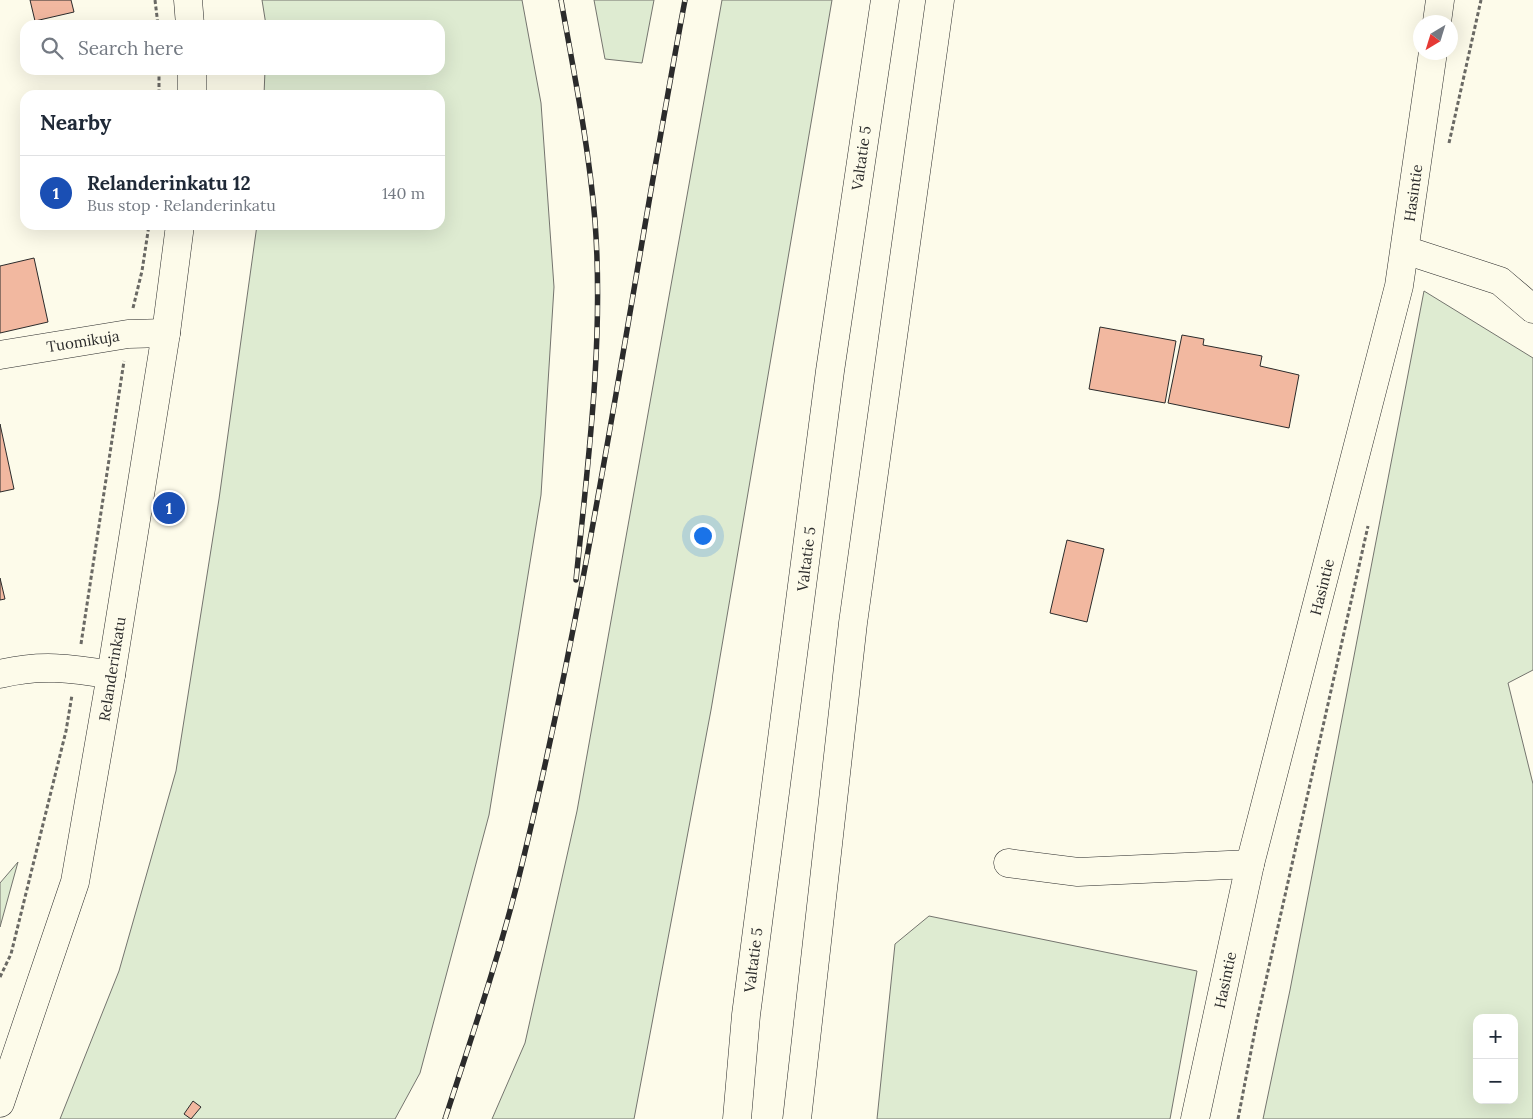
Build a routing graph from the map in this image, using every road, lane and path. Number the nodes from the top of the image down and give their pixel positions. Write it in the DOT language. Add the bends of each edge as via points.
graph roads {
  1 [pos="155,0"];
  2 [pos="188,0"];
  3 [pos="885,0"];
  4 [pos="940,0"];
  5 [pos="1440,0"];
  6 [pos="1481,0"];
  7 [pos="1438,15"];
  8 [pos="157,20"];
  9 [pos="190,20"];
  10 [pos="1432,60"];
  11 [pos="159,75"];
  12 [pos="192,75"];
  13 [pos="159,90"];
  14 [pos="192,90"];
  15 [pos="1448,150"];
  16 [pos="148,230"];
  17 [pos="179,230"];
  18 [pos="1404,250"];
  19 [pos="1533,309"];
  20 [pos="131,316"];
  21 [pos="166,334"];
  22 [pos="0,355"];
  23 [pos="125,356"];
  24 [pos="1368,522"];
  25 [pos="80,648"];
  26 [pos="0,674"];
  27 [pos="112,675"];
  28 [pos="73,690"];
  29 [pos="1008,863"];
  30 [pos="1250,864"];
  31 [pos="0,977"];
  32 [pos="0,1103"];
  33 [pos="737,1119"];
  34 [pos="797,1119"];
  35 [pos="1195,1119"];
  36 [pos="1238,1119"];
  1 -- 8 [label="path"];
  2 -- 9 [label="main road"];
  3 -- 33 [label="main road, Valtatie 5" via="830,371 746,1015"];
  4 -- 34 [label="main road" via="853,624"];
  5 -- 7 [label="main road"];
  6 -- 15 [label="path"];
  10 -- 18 [label="main road, Hasintie"];
  11 -- 13 [label="path"];
  12 -- 14 [label="main road"];
  16 -- 20 [label="path"];
  17 -- 21 [label="main road, Relanderinkatu"];
  18 -- 19 [label="main road" via="1500,281"];
  18 -- 30 [label="main road, Hasintie" via="1399,286"];
  21 -- 22 [label="main road, Tuomikuja" via="128,334"];
  21 -- 27 [label="main road, Relanderinkatu"];
  23 -- 25 [label="path"];
  24 -- 36 [label="path"];
  26 -- 27 [label="main road" via="52,666"];
  27 -- 32 [label="main road, Relanderinkatu" via="75,882"];
  28 -- 31 [label="path" via="66,731 11,954"];
  29 -- 30 [label="main road" via="1078,872"];
  30 -- 35 [label="main road, Hasintie"];
}
